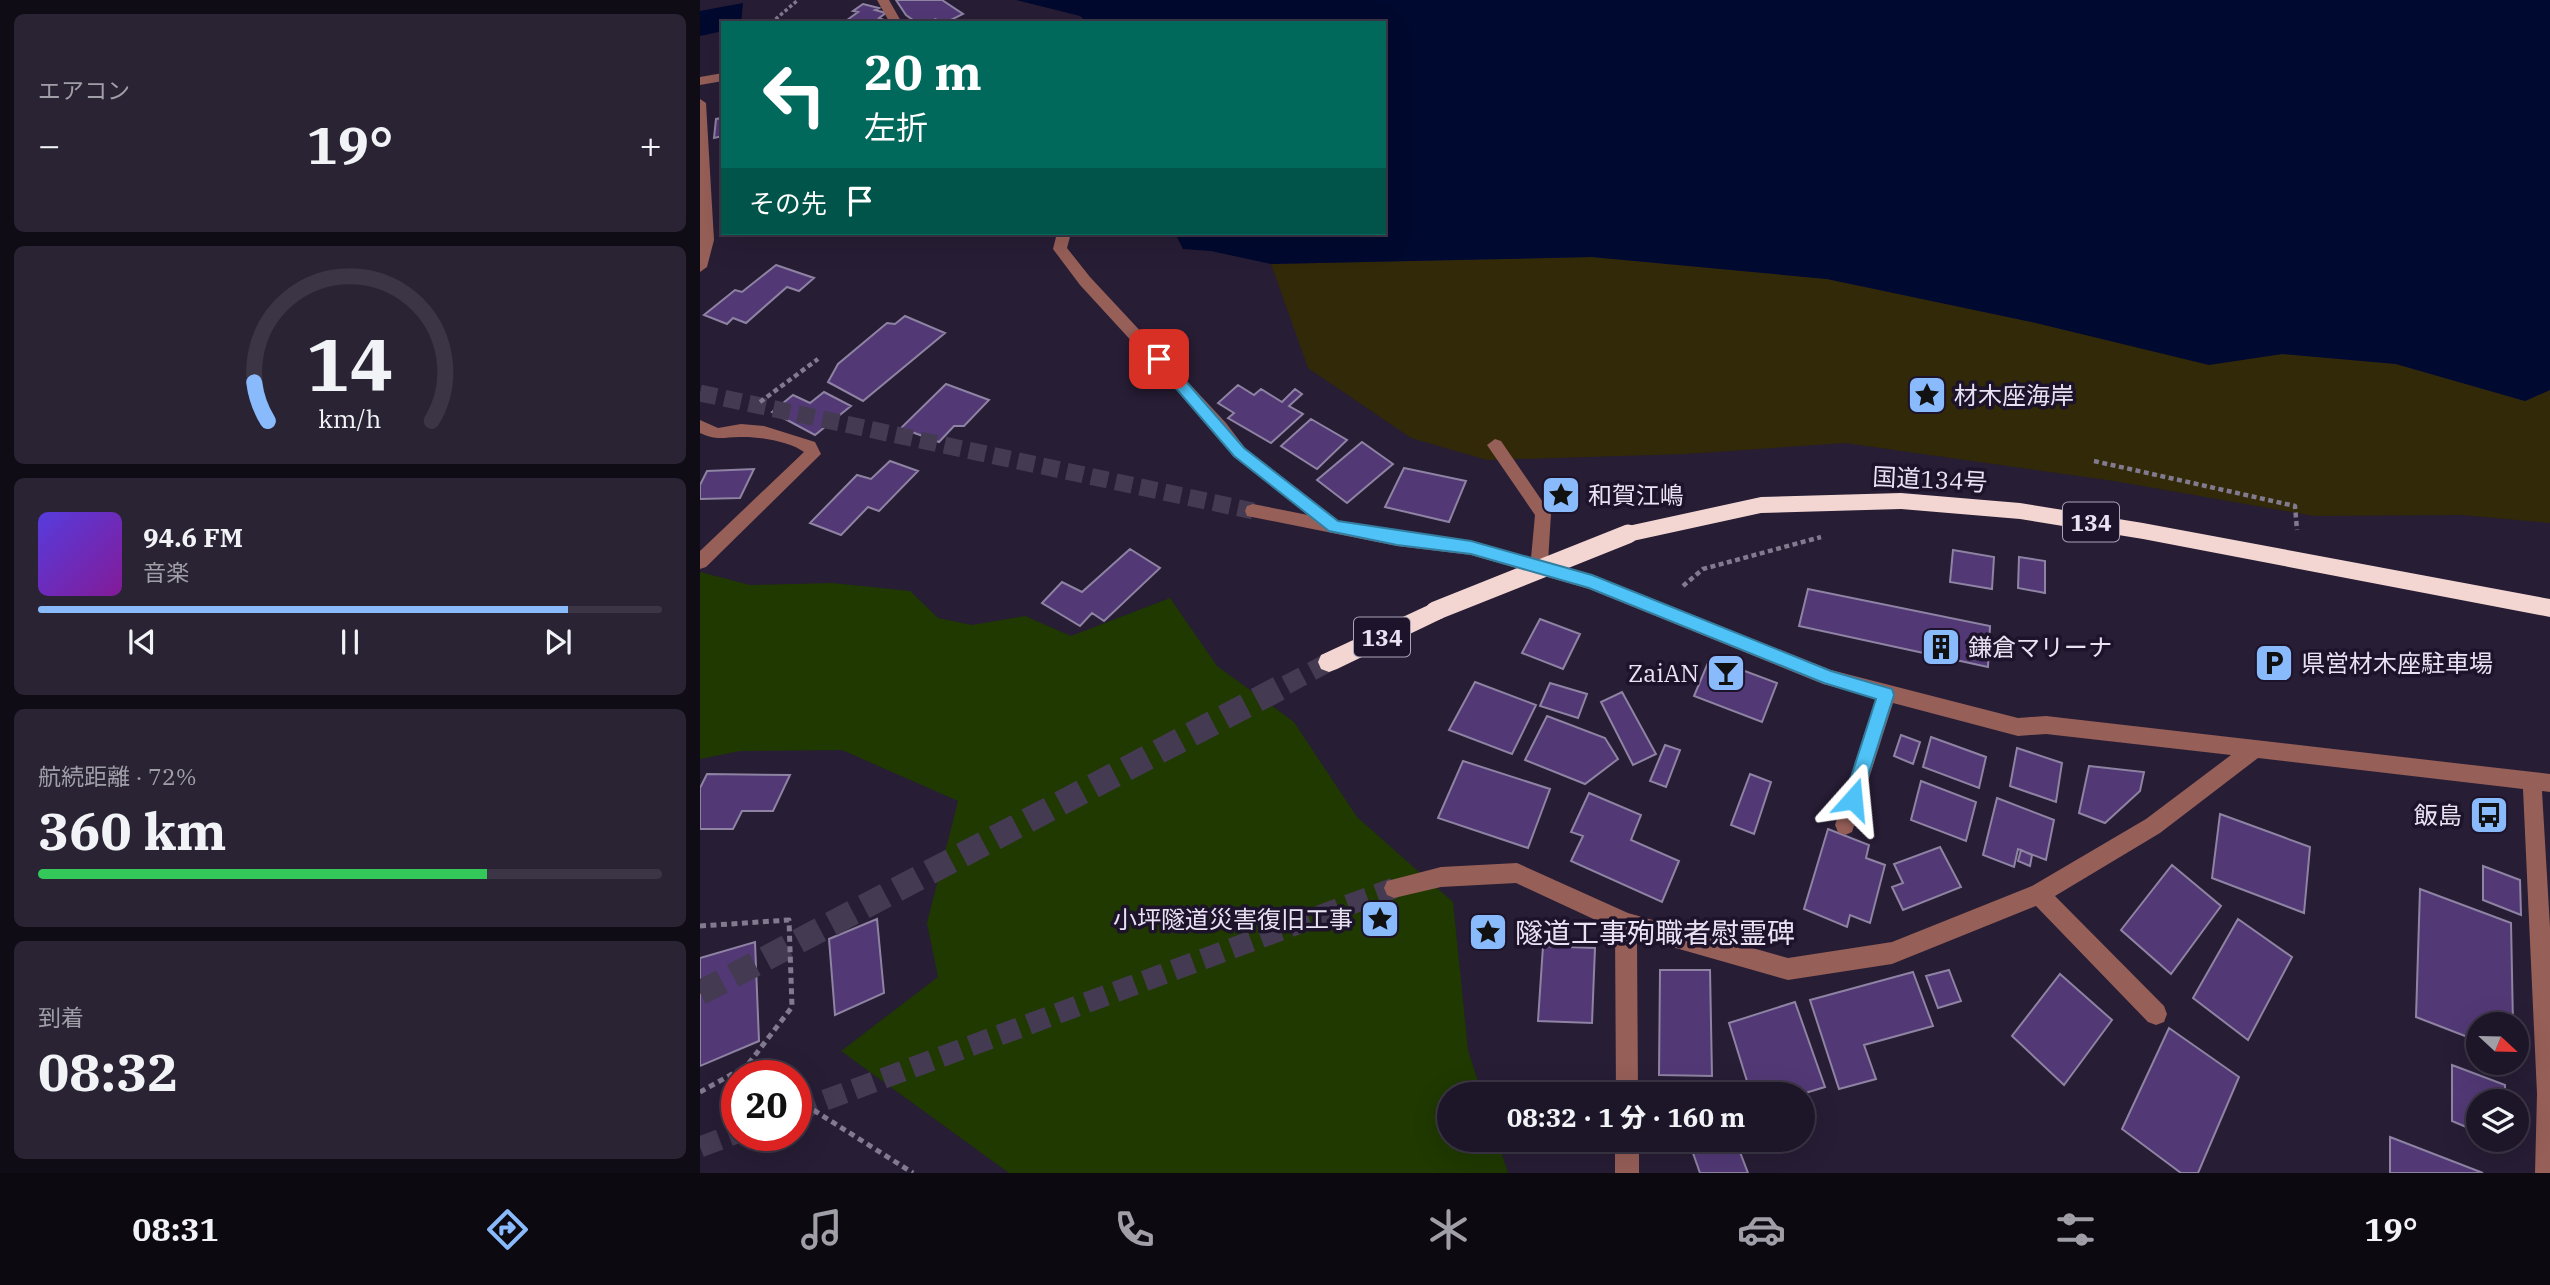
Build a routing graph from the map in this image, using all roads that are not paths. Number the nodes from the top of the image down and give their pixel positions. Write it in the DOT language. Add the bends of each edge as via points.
graph roads {
  1 [pos="883,0"];
  2 [pos="895,21"];
  3 [pos="721,77"];
  4 [pos="700,81"];
  5 [pos="700,103"];
  6 [pos="1064,235"];
  7 [pos="700,267"];
  8 [pos="700,426"];
  9 [pos="1495,445"];
  10 [pos="1254,511"];
  11 [pos="1334,527"];
  12 [pos="700,562"];
  13 [pos="1539,567"];
  14 [pos="2550,608"];
  15 [pos="1329,662"];
  16 [pos="1886,695"];
  17 [pos="2256,748"];
  18 [pos="2541,782"];
  19 [pos="1845,825"];
  20 [pos="1394,888"];
  21 [pos="2039,894"];
  22 [pos="1626,923"];
  23 [pos="2156,1014"];
  24 [pos="1627,1082"];
  25 [pos="1627,1152"];
  26 [pos="1627,1173"];
  27 [pos="2547,1173"];
  1 -- 2 [label="street"];
  3 -- 4 [label="street"];
  5 -- 7 [label="street" via="707,240"];
  6 -- 11 [label="street" via="1060,249 1085,281 1239,452"];
  8 -- 12 [label="street" via="717,434 738,428 776,435 809,446 813,454"];
  9 -- 13 [label="street" via="1543,514"];
  10 -- 11 [label="street"];
  11 -- 13 [label="street" via="1471,548"];
  13 -- 16 [label="street" via="1592,582 1830,678"];
  14 -- 15 [label="highway, 国道134号 / 134, bridge" via="2021,510 1901,501 1761,505 1628,534 1435,611"];
  16 -- 17 [label="street" via="2018,727 2046,725"];
  16 -- 19 [label="street"];
  17 -- 18 [label="street"];
  17 -- 21 [label="street" via="2154,825"];
  18 -- 27 [label="street"];
  20 -- 22 [label="street" via="1441,877 1517,873"];
  21 -- 22 [label="street" via="1892,953 1788,968"];
  21 -- 23 [label="street"];
  22 -- 24 [label="street"];
  25 -- 26 [label="street"];
}
